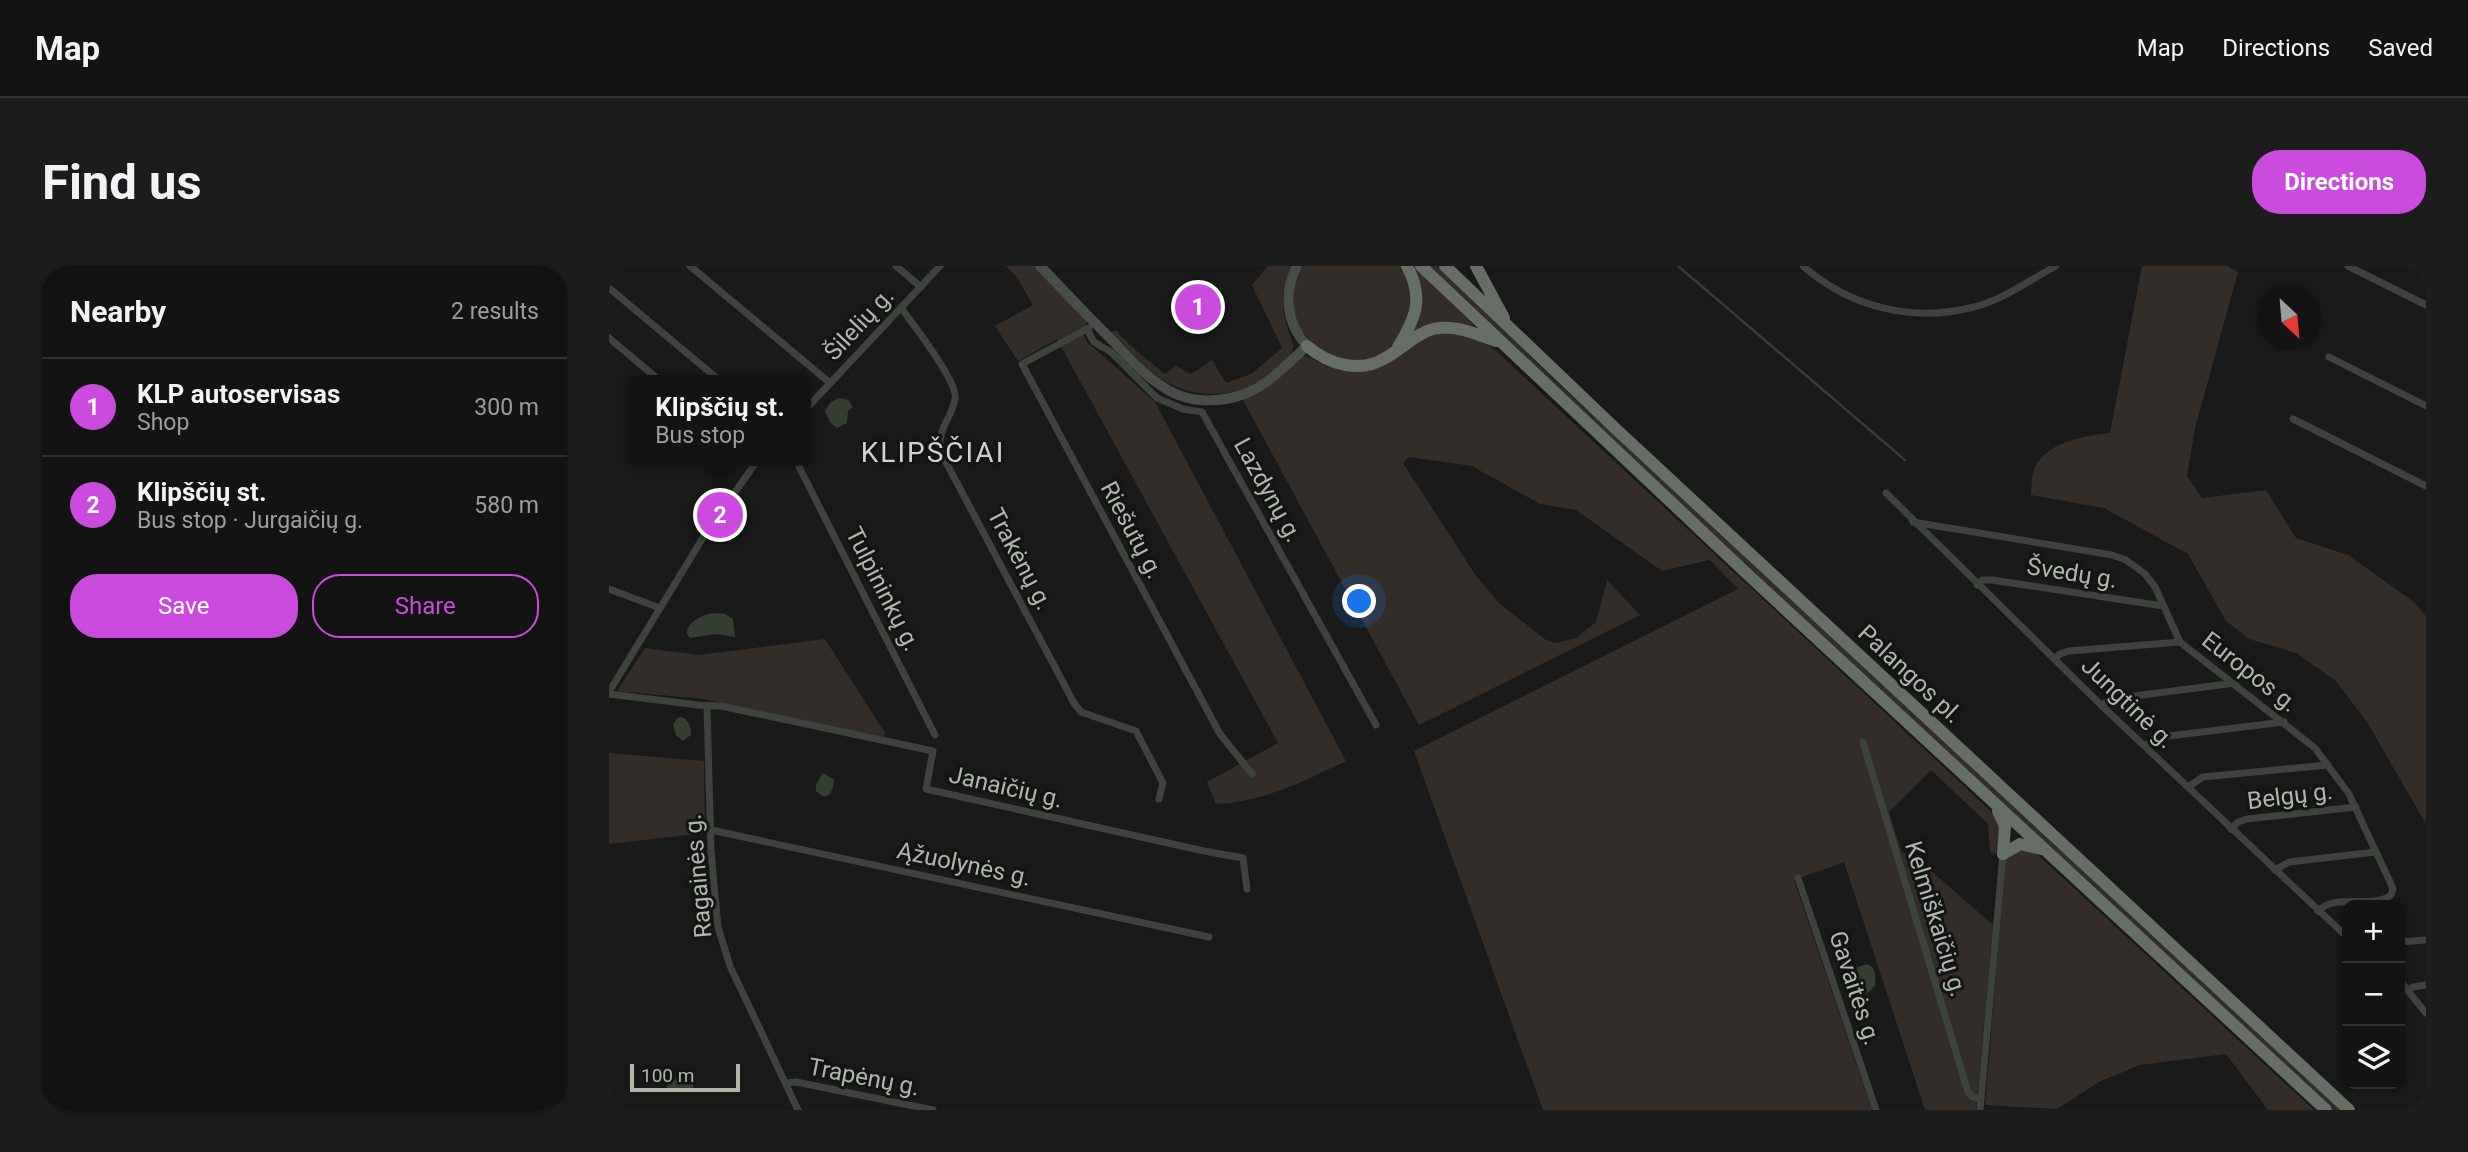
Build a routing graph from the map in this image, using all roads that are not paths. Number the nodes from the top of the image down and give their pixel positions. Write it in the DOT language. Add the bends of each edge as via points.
graph roads {
  1 [pos="690,266"];
  2 [pos="896,266"];
  3 [pos="940,266"];
  4 [pos="1040,266"];
  5 [pos="1297,266"];
  6 [pos="1407,266"];
  7 [pos="1421,266"];
  8 [pos="1445,266"];
  9 [pos="1476,266"];
  10 [pos="1803,266"];
  11 [pos="2056,266"];
  12 [pos="2348,266"];
  13 [pos="921,287"];
  14 [pos="609,288"];
  15 [pos="2426,304"];
  16 [pos="901,308"];
  17 [pos="1091,326"];
  18 [pos="1511,330"];
  19 [pos="609,338"];
  20 [pos="1501,344"];
  21 [pos="1307,346"];
  22 [pos="1397,350"];
  23 [pos="2329,357"];
  24 [pos="653,375"];
  25 [pos="713,375"];
  26 [pos="830,383"];
  27 [pos="811,404"];
  28 [pos="2426,406"];
  29 [pos="2293,419"];
  30 [pos="753,466"];
  31 [pos="799,466"];
  32 [pos="2426,486"];
  33 [pos="1886,493"];
  34 [pos="1913,522"];
  35 [pos="1977,585"];
  36 [pos="609,589"];
  37 [pos="2163,606"];
  38 [pos="660,608"];
  39 [pos="2179,642"];
  40 [pos="2054,659"];
  41 [pos="2235,684"];
  42 [pos="609,693"];
  43 [pos="707,706"];
  44 [pos="2102,706"];
  45 [pos="2284,722"];
  46 [pos="1376,725"];
  47 [pos="935,735"];
  48 [pos="1863,742"];
  49 [pos="2145,745"];
  50 [pos="2328,765"];
  51 [pos="1252,774"];
  52 [pos="2188,787"];
  53 [pos="1159,799"];
  54 [pos="1995,804"];
  55 [pos="2356,807"];
  56 [pos="2231,829"];
  57 [pos="711,830"];
  58 [pos="2045,850"];
  59 [pos="2376,852"];
  60 [pos="2003,854"];
  61 [pos="2275,870"];
  62 [pos="1798,877"];
  63 [pos="1247,889"];
  64 [pos="2318,911"];
  65 [pos="2342,933"];
  66 [pos="1209,937"];
  67 [pos="2426,940"];
  68 [pos="2405,942"];
  69 [pos="2426,985"];
  70 [pos="2405,987"];
  71 [pos="2408,990"];
  72 [pos="2426,1013"];
  73 [pos="787,1083"];
  74 [pos="1980,1099"];
  75 [pos="798,1110"];
  76 [pos="933,1110"];
  77 [pos="1875,1110"];
  78 [pos="1980,1110"];
  79 [pos="2326,1110"];
  80 [pos="2349,1110"];
  1 -- 26 [label="street"];
  2 -- 13 [label="street"];
  3 -- 13 [label="street, Šilelių g."];
  4 -- 17 [label="main road"];
  5 -- 21 [label="main road" via="1287,300 1294,327"];
  6 -- 22 [label="highway" via="1415,286 1416,311"];
  7 -- 20 [label="highway, Palangos pl."];
  8 -- 18 [label="highway, Palangos pl."];
  9 -- 18 [label="highway"];
  10 -- 11 [label="street" via="1858,301 1910,313 1974,307"];
  12 -- 15 [label="street"];
  13 -- 16 [label="street, Šilelių g."];
  14 -- 25 [label="street"];
  16 -- 26 [label="street, Šilelių g."];
  16 -- 53 [label="street, Trakėnų g." via="955,390 955,402 939,438 940,451 1075,703 1081,712 1136,731 1163,783"];
  17 -- 21 [label="main road" via="1156,382 1193,399 1226,399 1251,391"];
  17 -- 46 [label="street, Lazdynų g." via="1094,342 1111,352 1157,398 1202,412"];
  17 -- 51 [label="street, Riešutų g." via="1021,364 1220,734"];
  18 -- 80 [label="highway, Palangos pl."];
  19 -- 24 [label="street"];
  20 -- 22 [label="highway" via="1461,329 1443,328 1419,335"];
  20 -- 54 [label="highway, Palangos pl."];
  21 -- 22 [label="highway" via="1329,361 1354,366 1379,361"];
  23 -- 28 [label="street"];
  26 -- 27 [label="street, Šilelių g."];
  29 -- 32 [label="street"];
  30 -- 38 [label="street"];
  31 -- 47 [label="street, Tulpininkų g."];
  33 -- 34 [label="street, Jungtinė g."];
  34 -- 35 [label="street, Jungtinė g."];
  34 -- 37 [label="street, Europos g." via="2112,555 2145,574"];
  35 -- 37 [label="street, Švedų g." via="1992,580"];
  35 -- 40 [label="street, Jungtinė g."];
  36 -- 38 [label="street"];
  37 -- 39 [label="street, Europos g."];
  38 -- 42 [label="street"];
  39 -- 40 [label="street" via="2069,651"];
  39 -- 41 [label="street, Europos g."];
  40 -- 44 [label="street, Jungtinė g."];
  41 -- 44 [label="street" via="2119,698"];
  41 -- 45 [label="street, Europos g."];
  42 -- 43 [label="street, Janaičių g."];
  43 -- 57 [label="street, Ragainės g."];
  43 -- 63 [label="street, Janaičių g." via="933,751 926,789 1243,858"];
  44 -- 49 [label="street, Jungtinė g."];
  45 -- 49 [label="street" via="2160,737"];
  45 -- 50 [label="street, Europos g."];
  48 -- 74 [label="street, Kelmiškaičių g." via="1968,1092"];
  49 -- 52 [label="street, Jungtinė g."];
  50 -- 52 [label="street" via="2203,777"];
  50 -- 55 [label="street, Europos g."];
  52 -- 56 [label="street, Jungtinė g."];
  54 -- 58 [label="highway, Palangos pl."];
  54 -- 60 [label="highway" via="2005,826"];
  55 -- 56 [label="street, Belgų g." via="2247,819"];
  55 -- 59 [label="street, Europos g."];
  56 -- 61 [label="street, Jungtinė g."];
  57 -- 66 [label="street, Ąžuolynės g."];
  57 -- 73 [label="street, Ragainės g." via="716,912 725,954"];
  58 -- 60 [label="highway" via="2020,844"];
  58 -- 79 [label="highway, Palangos pl."];
  59 -- 61 [label="street" via="2289,862"];
  59 -- 64 [label="street, Europos g." via="2393,889 2391,895 2331,903"];
  60 -- 74 [label="street"];
  61 -- 64 [label="street, Jungtinė g."];
  62 -- 77 [label="street, Gavaitės g."];
  64 -- 65 [label="street, Jungtinė g."];
  67 -- 68 [label="street"];
  69 -- 71 [label="street"];
  70 -- 71 [label="street"];
  71 -- 72 [label="street"];
  73 -- 75 [label="street, Ragainės g."];
  73 -- 76 [label="street, Trapėnų g."];
  74 -- 78 [label="street"];
}
